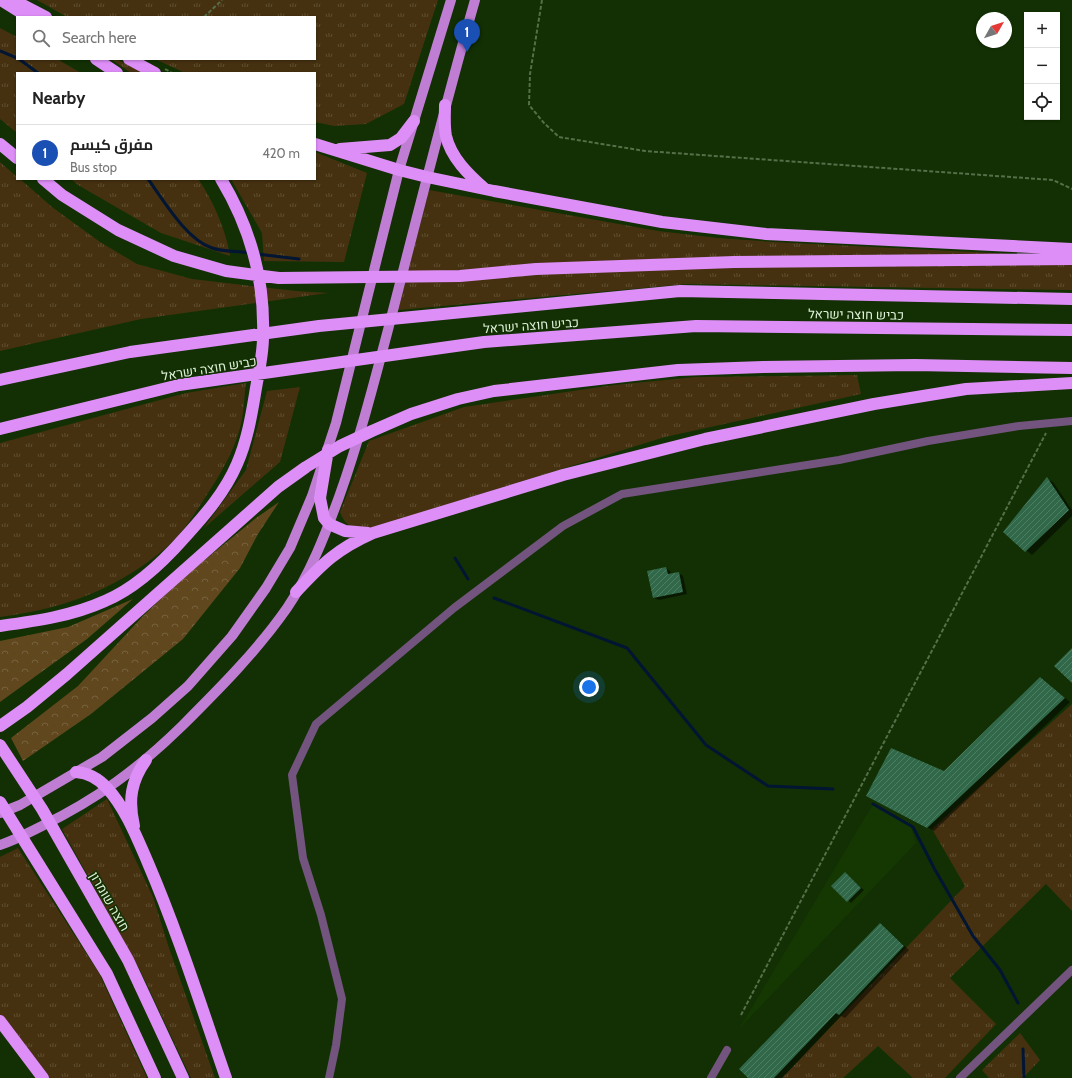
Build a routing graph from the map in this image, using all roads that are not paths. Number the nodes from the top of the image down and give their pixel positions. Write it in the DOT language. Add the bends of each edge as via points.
graph roads {
  1 [pos="1,0"];
  2 [pos="13,0"];
  3 [pos="451,0"];
  4 [pos="475,0"];
  5 [pos="26,16"];
  6 [pos="44,16"];
  7 [pos="98,60"];
  8 [pos="131,60"];
  9 [pos="116,72"];
  10 [pos="153,72"];
  11 [pos="445,104"];
  12 [pos="414,121"];
  13 [pos="0,144"];
  14 [pos="316,144"];
  15 [pos="333,150"];
  16 [pos="16,157"];
  17 [pos="399,170"];
  18 [pos="427,177"];
  19 [pos="44,180"];
  20 [pos="222,180"];
  21 [pos="486,190"];
  22 [pos="1072,248"];
  23 [pos="1072,259"];
  24 [pos="1072,299"];
  25 [pos="1072,330"];
  26 [pos="1072,368"];
  27 [pos="0,380"];
  28 [pos="1072,383"];
  29 [pos="1072,421"];
  30 [pos="0,429"];
  31 [pos="328,449"];
  32 [pos="316,493"];
  33 [pos="329,524"];
  34 [pos="373,533"];
  35 [pos="296,592"];
  36 [pos="0,626"];
  37 [pos="0,726"];
  38 [pos="0,745"];
  39 [pos="146,760"];
  40 [pos="76,772"];
  41 [pos="108,789"];
  42 [pos="0,802"];
  43 [pos="0,813"];
  44 [pos="137,838"];
  45 [pos="0,845"];
  46 [pos="1072,970"];
  47 [pos="0,1021"];
  48 [pos="727,1050"];
  49 [pos="43,1078"];
  50 [pos="155,1078"];
  51 [pos="183,1078"];
  52 [pos="226,1078"];
  53 [pos="329,1078"];
  54 [pos="712,1078"];
  55 [pos="960,1078"];
  1 -- 5 [label="highway"];
  2 -- 6 [label="highway"];
  3 -- 12 [label="main road"];
  4 -- 11 [label="main road"];
  7 -- 9 [label="highway"];
  8 -- 10 [label="highway"];
  11 -- 18 [label="main road"];
  11 -- 21 [label="highway" via="446,135 450,150 467,173"];
  12 -- 15 [label="highway" via="401,138 390,144"];
  12 -- 17 [label="main road"];
  13 -- 16 [label="highway"];
  14 -- 15 [label="highway"];
  15 -- 17 [label="highway"];
  17 -- 18 [label="highway"];
  17 -- 31 [label="main road"];
  18 -- 21 [label="highway"];
  18 -- 33 [label="main road" via="365,417"];
  19 -- 23 [label="highway" via="62,195 118,230 174,256 226,271 279,278 460,276 536,269 734,262"];
  20 -- 36 [label="highway" via="248,233 256,259 262,305 263,337 252,412 246,441 237,465 220,494 172,551 139,580 106,601 70,614"];
  21 -- 22 [label="highway" via="662,222 766,234"];
  24 -- 27 [label="highway, כביש חוצה ישראל" via="680,292 319,326 130,352"];
  25 -- 30 [label="highway, כביש חוצה ישראל" via="696,326 484,342 179,385"];
  26 -- 37 [label="highway" via="763,366 678,370 494,391 411,414 340,446 278,487 67,674"];
  28 -- 34 [label="highway" via="966,390 874,404 705,439 563,475"];
  29 -- 53 [label="street" via="935,440 839,460 622,494 557,531 454,608 316,724 292,775 303,858 321,915 342,999"];
  31 -- 32 [label="highway"];
  32 -- 33 [label="highway"];
  32 -- 40 [label="main road" via="290,548 232,636 188,686 152,718 102,757"];
  33 -- 34 [label="highway" via="345,531"];
  33 -- 35 [label="main road" via="315,558"];
  34 -- 35 [label="highway" via="328,558"];
  35 -- 39 [label="main road" via="248,658 212,697"];
  38 -- 51 [label="highway, חוצה שומרון" via="42,809 128,960"];
  39 -- 41 [label="main road"];
  39 -- 44 [label="highway" via="133,781 130,792 132,819"];
  40 -- 41 [label="highway" via="86,773 98,779"];
  40 -- 43 [label="main road" via="20,805"];
  41 -- 44 [label="highway"];
  41 -- 45 [label="main road" via="75,810"];
  42 -- 50 [label="highway" via="107,974"];
  44 -- 52 [label="highway" via="185,955"];
  46 -- 55 [label="street"];
  47 -- 49 [label="highway"];
  48 -- 54 [label="street"];
}
